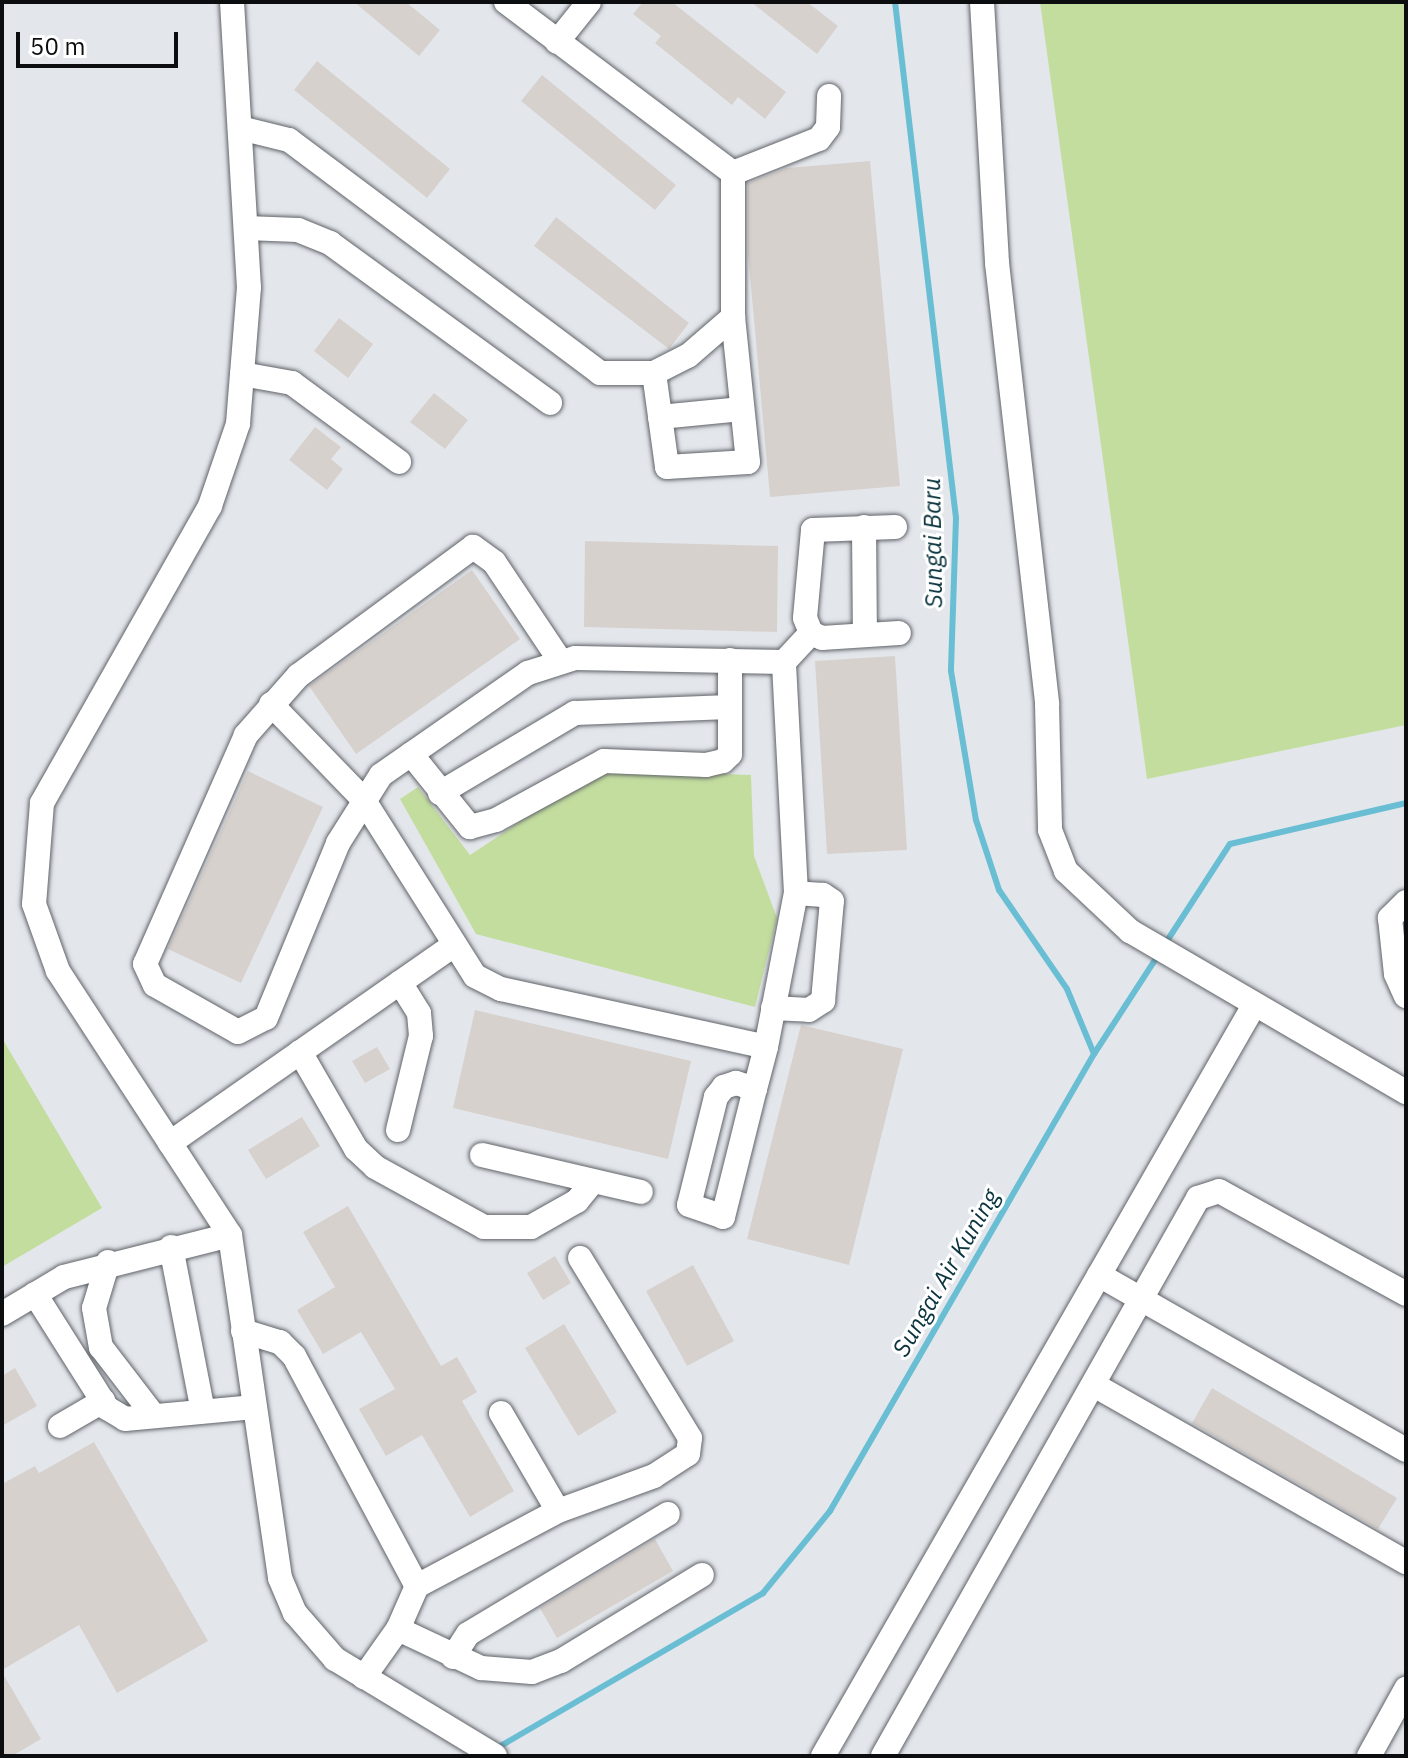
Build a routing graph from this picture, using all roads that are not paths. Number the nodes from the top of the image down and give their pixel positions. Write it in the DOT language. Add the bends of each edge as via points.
graph roads {
  1 [pos="232,2"];
  2 [pos="506,2"];
  3 [pos="982,2"];
  4 [pos="585,3"];
  5 [pos="557,42"];
  6 [pos="829,96"];
  7 [pos="240,128"];
  8 [pos="733,173"];
  9 [pos="246,228"];
  10 [pos="733,317"];
  11 [pos="654,373"];
  12 [pos="242,374"];
  13 [pos="550,403"];
  14 [pos="742,409"];
  15 [pos="660,417"];
  16 [pos="399,462"];
  17 [pos="864,527"];
  18 [pos="895,527"];
  19 [pos="811,633"];
  20 [pos="899,633"];
  21 [pos="865,635"];
  22 [pos="730,660"];
  23 [pos="561,662"];
  24 [pos="784,662"];
  25 [pos="271,704"];
  26 [pos="730,707"];
  27 [pos="411,754"];
  28 [pos="440,793"];
  29 [pos="363,799"];
  30 [pos="796,893"];
  31 [pos="1406,902"];
  32 [pos="452,946"];
  33 [pos="400,982"];
  34 [pos="1406,996"];
  35 [pos="1253,1007"];
  36 [pos="773,1008"];
  37 [pos="766,1047"];
  38 [pos="300,1052"];
  39 [pos="755,1089"];
  40 [pos="1406,1092"];
  41 [pos="398,1130"];
  42 [pos="170,1143"];
  43 [pos="482,1155"];
  44 [pos="591,1184"];
  45 [pos="641,1192"];
  46 [pos="230,1235"];
  47 [pos="171,1247"];
  48 [pos="580,1258"];
  49 [pos="108,1262"];
  50 [pos="1099,1275"];
  51 [pos="35,1294"];
  52 [pos="1406,1294"];
  53 [pos="1142,1300"];
  54 [pos="2,1314"];
  55 [pos="243,1331"];
  56 [pos="1094,1385"];
  57 [pos="103,1401"];
  58 [pos="254,1407"];
  59 [pos="203,1411"];
  60 [pos="501,1413"];
  61 [pos="154,1416"];
  62 [pos="60,1426"];
  63 [pos="1406,1450"];
  64 [pos="558,1511"];
  65 [pos="668,1514"];
  66 [pos="1406,1562"];
  67 [pos="702,1575"];
  68 [pos="417,1586"];
  69 [pos="398,1629"];
  70 [pos="453,1657"];
  71 [pos="364,1677"];
  72 [pos="1406,1689"];
  73 [pos="495,1756"];
  74 [pos="823,1756"];
  75 [pos="883,1756"];
  76 [pos="1369,1756"];
  1 -- 7 [label="lane"];
  2 -- 5 [label="lane"];
  3 -- 35 [label="lane" via="997,263 1047,704 1050,830 1066,871 1130,931"];
  4 -- 5 [label="lane"];
  5 -- 8 [label="lane"];
  6 -- 8 [label="lane" via="828,127 819,139"];
  7 -- 9 [label="lane"];
  7 -- 11 [label="lane" via="289,140 600,373"];
  8 -- 10 [label="lane"];
  9 -- 12 [label="lane" via="249,287"];
  9 -- 13 [label="lane" via="298,230 330,243"];
  10 -- 11 [label="lane" via="688,356"];
  10 -- 14 [label="lane"];
  11 -- 15 [label="lane"];
  12 -- 16 [label="lane" via="292,383"];
  12 -- 42 [label="lane" via="238,424 210,506 42,803 34,904 58,971"];
  14 -- 15 [label="lane"];
  14 -- 15 [label="lane" via="748,462 667,467"];
  17 -- 18 [label="lane"];
  17 -- 19 [label="lane" via="819,528 809,538 805,618"];
  17 -- 21 [label="lane"];
  19 -- 21 [label="lane" via="822,638"];
  19 -- 24 [label="lane"];
  20 -- 21 [label="lane"];
  22 -- 23 [label="lane"];
  22 -- 24 [label="lane"];
  22 -- 26 [label="lane"];
  23 -- 25 [label="lane" via="494,562 473,547 298,676"];
  23 -- 27 [label="lane" via="528,673"];
  24 -- 30 [label="lane"];
  25 -- 29 [label="lane"];
  25 -- 29 [label="lane" via="246,735 145,964 155,985 238,1032 266,1018 338,843"];
  26 -- 28 [label="lane" via="575,713"];
  26 -- 28 [label="lane" via="730,754 723,761 604,761 483,826 470,827"];
  27 -- 28 [label="lane"];
  27 -- 29 [label="lane" via="381,775"];
  29 -- 32 [label="lane"];
  30 -- 36 [label="lane"];
  30 -- 36 [label="lane" via="832,901 823,1001 809,1010"];
  31 -- 34 [label="lane" via="1390,918 1396,974"];
  32 -- 33 [label="lane"];
  32 -- 37 [label="lane" via="475,976 501,989"];
  33 -- 38 [label="lane"];
  33 -- 41 [label="lane" via="419,1013 421,1036"];
  35 -- 40 [label="lane"];
  35 -- 50 [label="lane"];
  36 -- 37 [label="lane"];
  37 -- 39 [label="lane"];
  38 -- 42 [label="lane"];
  38 -- 44 [label="lane" via="356,1149 375,1167 484,1227 531,1227 577,1201"];
  39 -- 39 [label="lane" via="736,1083 716,1097 689,1205 723,1217"];
  42 -- 46 [label="lane"];
  43 -- 44 [label="lane"];
  44 -- 45 [label="lane"];
  46 -- 47 [label="lane"];
  46 -- 55 [label="lane"];
  47 -- 49 [label="lane"];
  47 -- 59 [label="lane"];
  48 -- 64 [label="lane" via="690,1438 688,1454 669,1468"];
  49 -- 51 [label="lane"];
  49 -- 61 [label="lane" via="94,1308 101,1347"];
  50 -- 53 [label="lane"];
  50 -- 74 [label="lane"];
  51 -- 54 [label="lane"];
  51 -- 57 [label="lane"];
  52 -- 53 [label="lane" via="1219,1191 1198,1198"];
  53 -- 56 [label="lane"];
  53 -- 63 [label="lane"];
  55 -- 58 [label="lane"];
  55 -- 68 [label="lane" via="280,1342 294,1356"];
  56 -- 66 [label="lane"];
  56 -- 75 [label="lane"];
  57 -- 61 [label="lane" via="125,1419"];
  57 -- 62 [label="lane"];
  58 -- 59 [label="lane"];
  58 -- 71 [label="lane" via="280,1578 295,1613 316,1642"];
  59 -- 61 [label="lane"];
  60 -- 64 [label="lane"];
  64 -- 68 [label="lane"];
  65 -- 70 [label="lane" via="468,1634"];
  67 -- 70 [label="lane" via="561,1661 532,1672 481,1668"];
  68 -- 69 [label="lane"];
  69 -- 70 [label="lane"];
  69 -- 71 [label="lane"];
  71 -- 73 [label="lane"];
  72 -- 76 [label="lane"];
}
